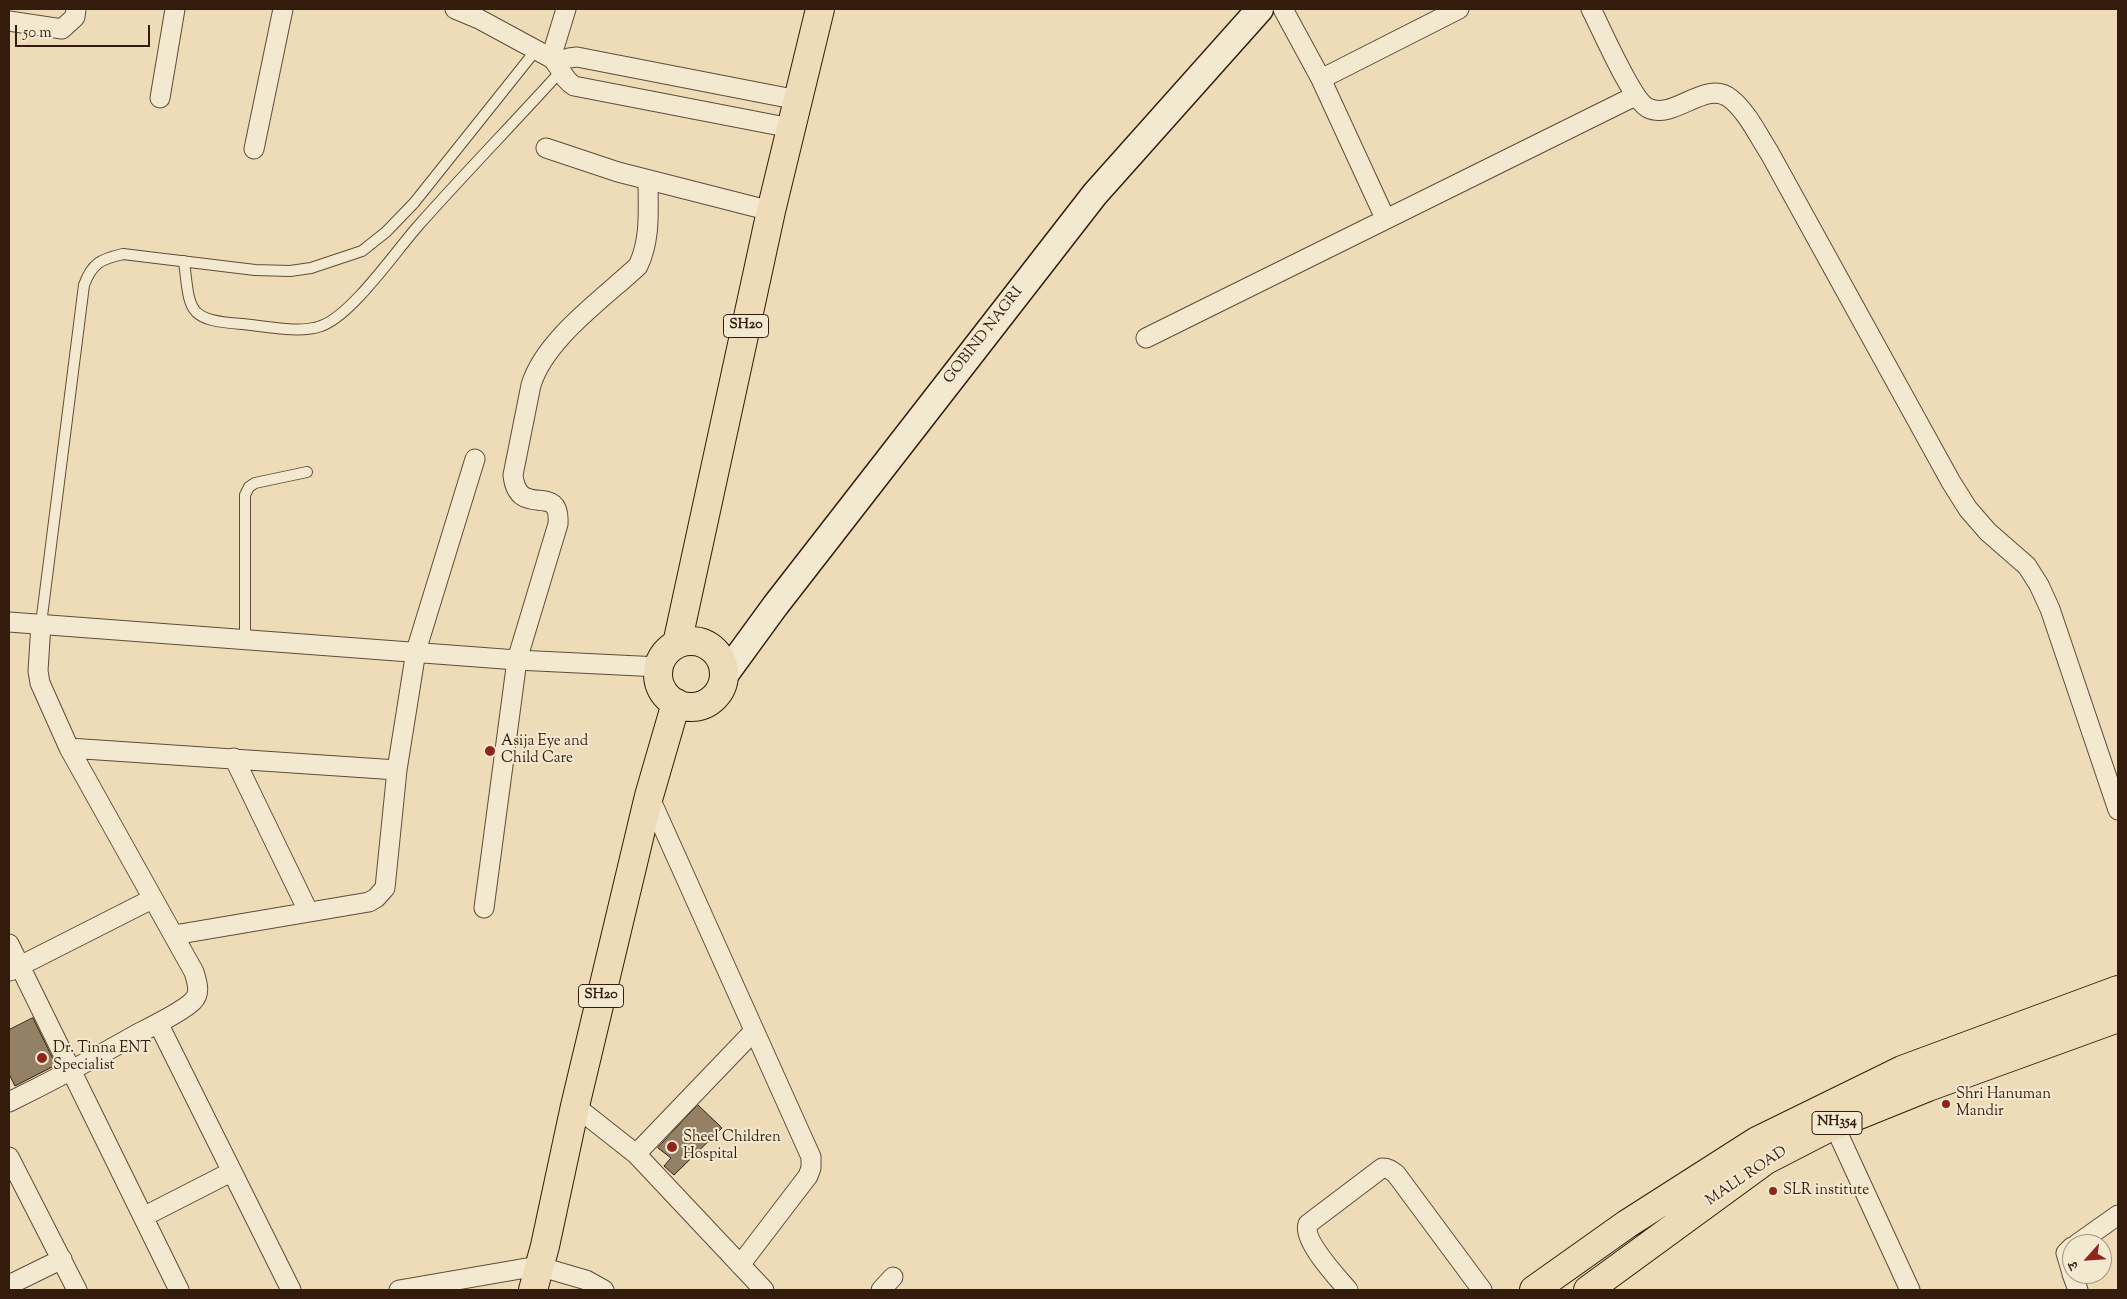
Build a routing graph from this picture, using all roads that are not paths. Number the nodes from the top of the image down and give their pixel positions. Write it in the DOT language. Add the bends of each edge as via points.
graph roads {
  1 [pos="76,9"];
  2 [pos="175,9"];
  3 [pos="283,9"];
  4 [pos="454,9"];
  5 [pos="566,9"];
  6 [pos="820,9"];
  7 [pos="1260,9"];
  8 [pos="1283,9"];
  9 [pos="1459,9"];
  10 [pos="1591,9"];
  11 [pos="9,21"];
  12 [pos="550,61"];
  13 [pos="1321,78"];
  14 [pos="1635,96"];
  15 [pos="160,98"];
  16 [pos="798,100"];
  17 [pos="792,128"];
  18 [pos="546,148"];
  19 [pos="254,149"];
  20 [pos="648,180"];
  21 [pos="771,211"];
  22 [pos="1385,218"];
  23 [pos="184,261"];
  24 [pos="1146,338"];
  25 [pos="475,459"];
  26 [pos="307,472"];
  27 [pos="9,622"];
  28 [pos="41,624"];
  29 [pos="245,639"];
  30 [pos="677,644"];
  31 [pos="416,651"];
  32 [pos="517,660"];
  33 [pos="659,667"];
  34 [pos="724,676"];
  35 [pos="676,703"];
  36 [pos="69,748"];
  37 [pos="234,758"];
  38 [pos="396,770"];
  39 [pos="649,796"];
  40 [pos="2118,810"];
  41 [pos="152,899"];
  42 [pos="484,908"];
  43 [pos="308,911"];
  44 [pos="174,935"];
  45 [pos="9,944"];
  46 [pos="14,969"];
  47 [pos="2118,990"];
  48 [pos="2118,1018"];
  49 [pos="158,1023"];
  50 [pos="754,1031"];
  51 [pos="72,1071"];
  52 [pos="9,1102"];
  53 [pos="575,1106"];
  54 [pos="1834,1125"];
  55 [pos="636,1154"];
  56 [pos="9,1156"];
  57 [pos="231,1172"];
  58 [pos="2118,1215"];
  59 [pos="143,1217"];
  60 [pos="2090,1234"];
  61 [pos="62,1259"];
  62 [pos="740,1265"];
  63 [pos="536,1278"];
  64 [pos="9,1285"];
  65 [pos="1345,1289"];
  66 [pos="77,1290"];
  67 [pos="179,1290"];
  68 [pos="291,1290"];
  69 [pos="399,1290"];
  70 [pos="604,1290"];
  71 [pos="764,1290"];
  72 [pos="1482,1290"];
  73 [pos="1534,1290"];
  74 [pos="1588,1290"];
  75 [pos="1910,1290"];
  1 -- 11 [label="street" via="75,17 62,29"];
  2 -- 15 [label="street"];
  3 -- 19 [label="street"];
  4 -- 12 [label="street" via="479,19"];
  5 -- 12 [label="street"];
  6 -- 16 [label="main road, SH20"];
  7 -- 34 [label="street, GOBIND NAGRI" via="1095,194"];
  8 -- 13 [label="street"];
  9 -- 13 [label="street"];
  10 -- 14 [label="street"];
  12 -- 16 [label="street" via="577,57"];
  12 -- 17 [label="street" via="574,86"];
  12 -- 23 [label="lane" via="386,232 362,250 338,261 290,271"];
  12 -- 23 [label="lane" via="419,226 335,319 304,329 201,318 188,301"];
  13 -- 22 [label="street"];
  14 -- 22 [label="street"];
  14 -- 40 [label="street" via="1647,108 1662,112 1697,96 1714,94 1730,97 1746,116 1968,510 2027,566 2039,585"];
  16 -- 17 [label="main road, SH20"];
  17 -- 21 [label="main road, SH20"];
  18 -- 20 [label="street"];
  20 -- 21 [label="street"];
  20 -- 32 [label="street" via="647,239 638,266 556,341 535,371 531,384 514,484 522,496 552,503 559,512"];
  21 -- 30 [label="main road, SH20"];
  22 -- 24 [label="street"];
  23 -- 28 [label="lane" via="123,254 107,258 89,271 84,285"];
  25 -- 31 [label="street"];
  26 -- 29 [label="lane" via="255,483 245,495"];
  27 -- 28 [label="street"];
  28 -- 29 [label="street"];
  28 -- 36 [label="street" via="40,683"];
  29 -- 31 [label="street"];
  30 -- 33 [label="main road, SH20" via="668,650"];
  30 -- 34 [label="main road" via="694,642 710,647 718,654"];
  31 -- 32 [label="street"];
  31 -- 38 [label="street"];
  32 -- 33 [label="street"];
  32 -- 42 [label="street"];
  33 -- 35 [label="main road" via="662,689"];
  34 -- 35 [label="main road" via="716,696 707,703 696,707"];
  35 -- 39 [label="main road, SH20"];
  36 -- 37 [label="street"];
  36 -- 41 [label="street"];
  37 -- 38 [label="street"];
  37 -- 43 [label="street"];
  38 -- 43 [label="street" via="385,888 368,902"];
  39 -- 50 [label="street"];
  39 -- 53 [label="main road, SH20"];
  41 -- 44 [label="street"];
  41 -- 46 [label="street"];
  43 -- 44 [label="street"];
  44 -- 49 [label="street" via="194,972 197,994 193,1001"];
  45 -- 46 [label="street"];
  46 -- 51 [label="street"];
  47 -- 73 [label="main road" via="1902,1070 1757,1141 1627,1224"];
  48 -- 54 [label="main road, MALL ROAD / NH354"];
  49 -- 51 [label="street"];
  49 -- 57 [label="street"];
  50 -- 55 [label="street"];
  50 -- 62 [label="street" via="811,1157 811,1168"];
  51 -- 52 [label="street"];
  51 -- 59 [label="street"];
  53 -- 55 [label="street"];
  53 -- 63 [label="main road, SH20"];
  54 -- 74 [label="main road, MALL ROAD / NH354" via="1766,1160"];
  54 -- 75 [label="street"];
  55 -- 62 [label="street"];
  56 -- 61 [label="street"];
  57 -- 59 [label="street"];
  57 -- 68 [label="street"];
  58 -- 60 [label="street"];
  59 -- 67 [label="street"];
  61 -- 64 [label="street"];
  61 -- 66 [label="street"];
  62 -- 71 [label="street"];
  63 -- 69 [label="street"];
  63 -- 70 [label="street" via="586,1280"];
  65 -- 72 [label="street" via="1310,1242 1306,1229 1308,1224 1385,1168 1396,1174"];
}
